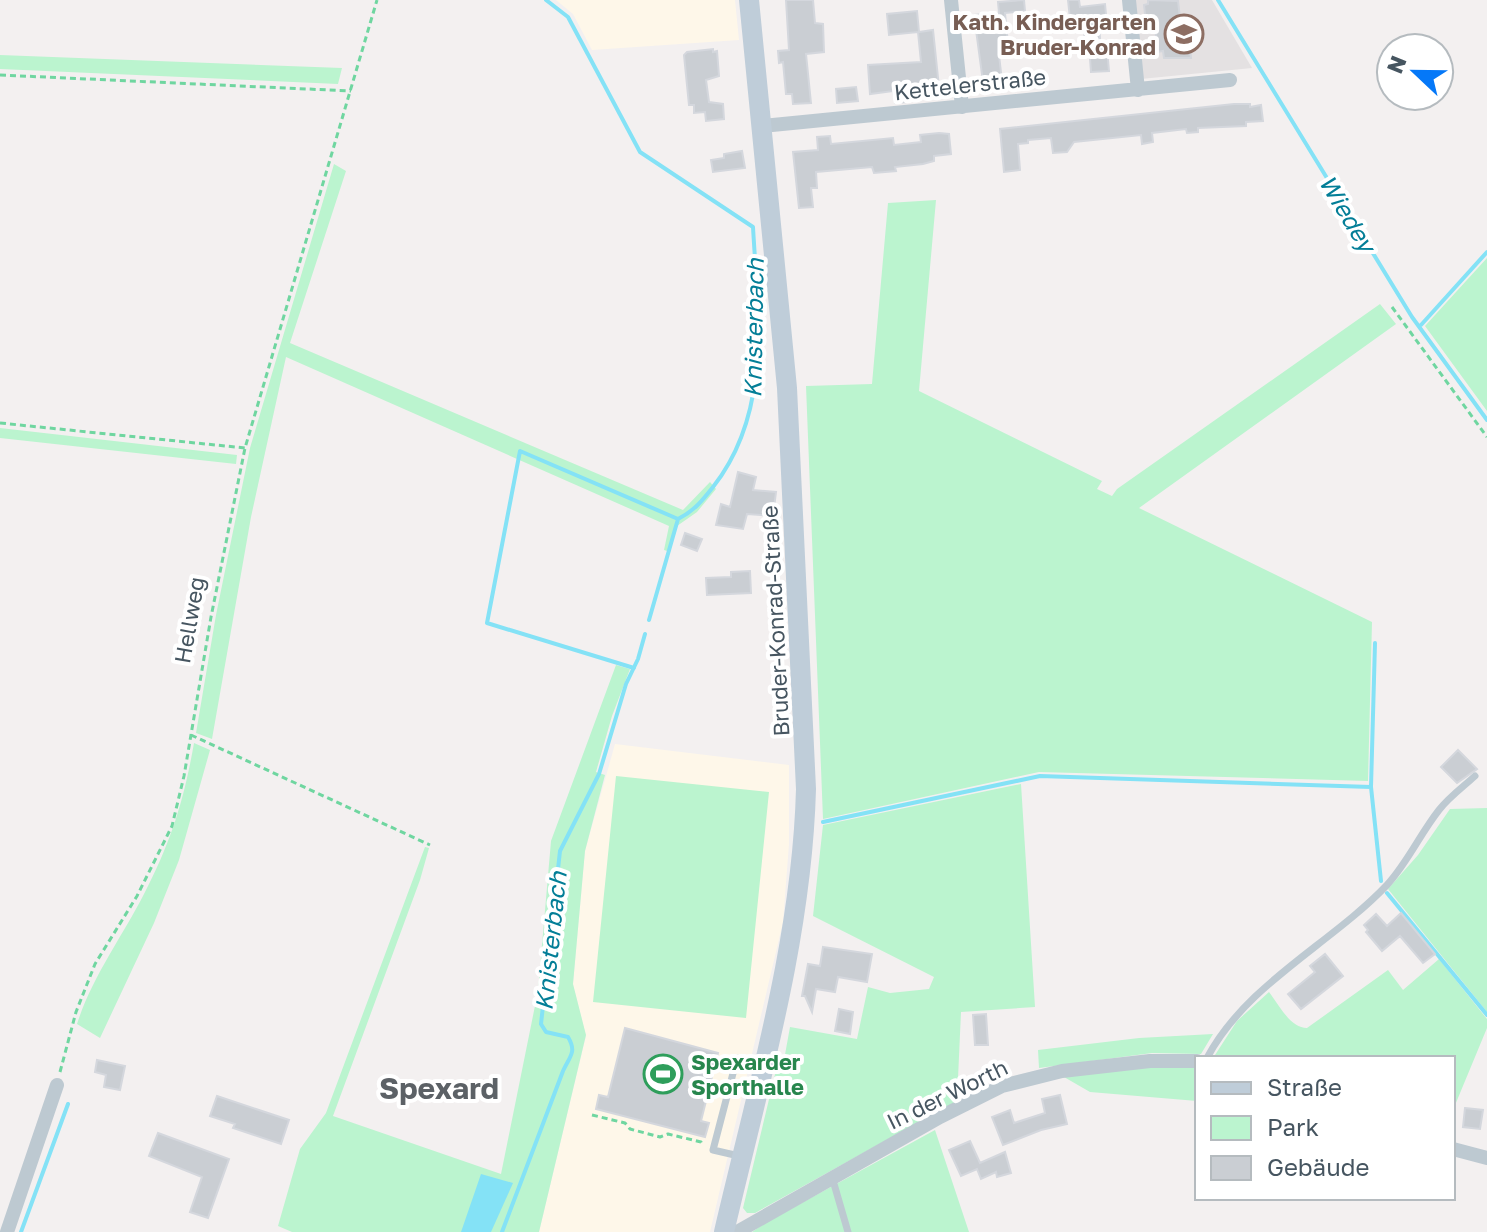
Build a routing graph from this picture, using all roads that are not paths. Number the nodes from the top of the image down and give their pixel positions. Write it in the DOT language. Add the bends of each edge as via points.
graph roads {
  1 [pos="749,0"];
  2 [pos="951,0"];
  3 [pos="1129,0"];
  4 [pos="1230,80"];
  5 [pos="1138,90"];
  6 [pos="962,107"];
  7 [pos="762,126"];
  8 [pos="1475,776"];
  9 [pos="1208,1056"];
  10 [pos="737,1058"];
  11 [pos="1195,1061"];
  12 [pos="57,1085"];
  13 [pos="1455,1150"];
  14 [pos="741,1156"];
  15 [pos="1487,1158"];
  16 [pos="832,1177"];
  17 [pos="7,1232"];
  18 [pos="724,1232"];
  19 [pos="737,1232"];
  20 [pos="848,1232"];
  1 -- 7 [label="street, Bruder-Konrad-Straße"];
  2 -- 6 [label="street"];
  3 -- 5 [label="street"];
  4 -- 5 [label="street, Kettelerstraße"];
  5 -- 6 [label="street, Kettelerstraße"];
  6 -- 7 [label="street, Kettelerstraße"];
  7 -- 14 [label="street, Bruder-Konrad-Straße" via="787,388 805,846 793,934"];
  8 -- 9 [label="lane" via="1439,810 1385,886 1252,1001"];
  10 -- 14 [label="lane" via="713,1150"];
  11 -- 16 [label="street, In der Worth" via="1062,1071 1002,1086"];
  12 -- 17 [label="street"];
  13 -- 15 [label="street"];
  14 -- 18 [label="street, Bruder-Konrad-Straße"];
  16 -- 19 [label="street, In der Worth"];
  16 -- 20 [label="lane"];
}
